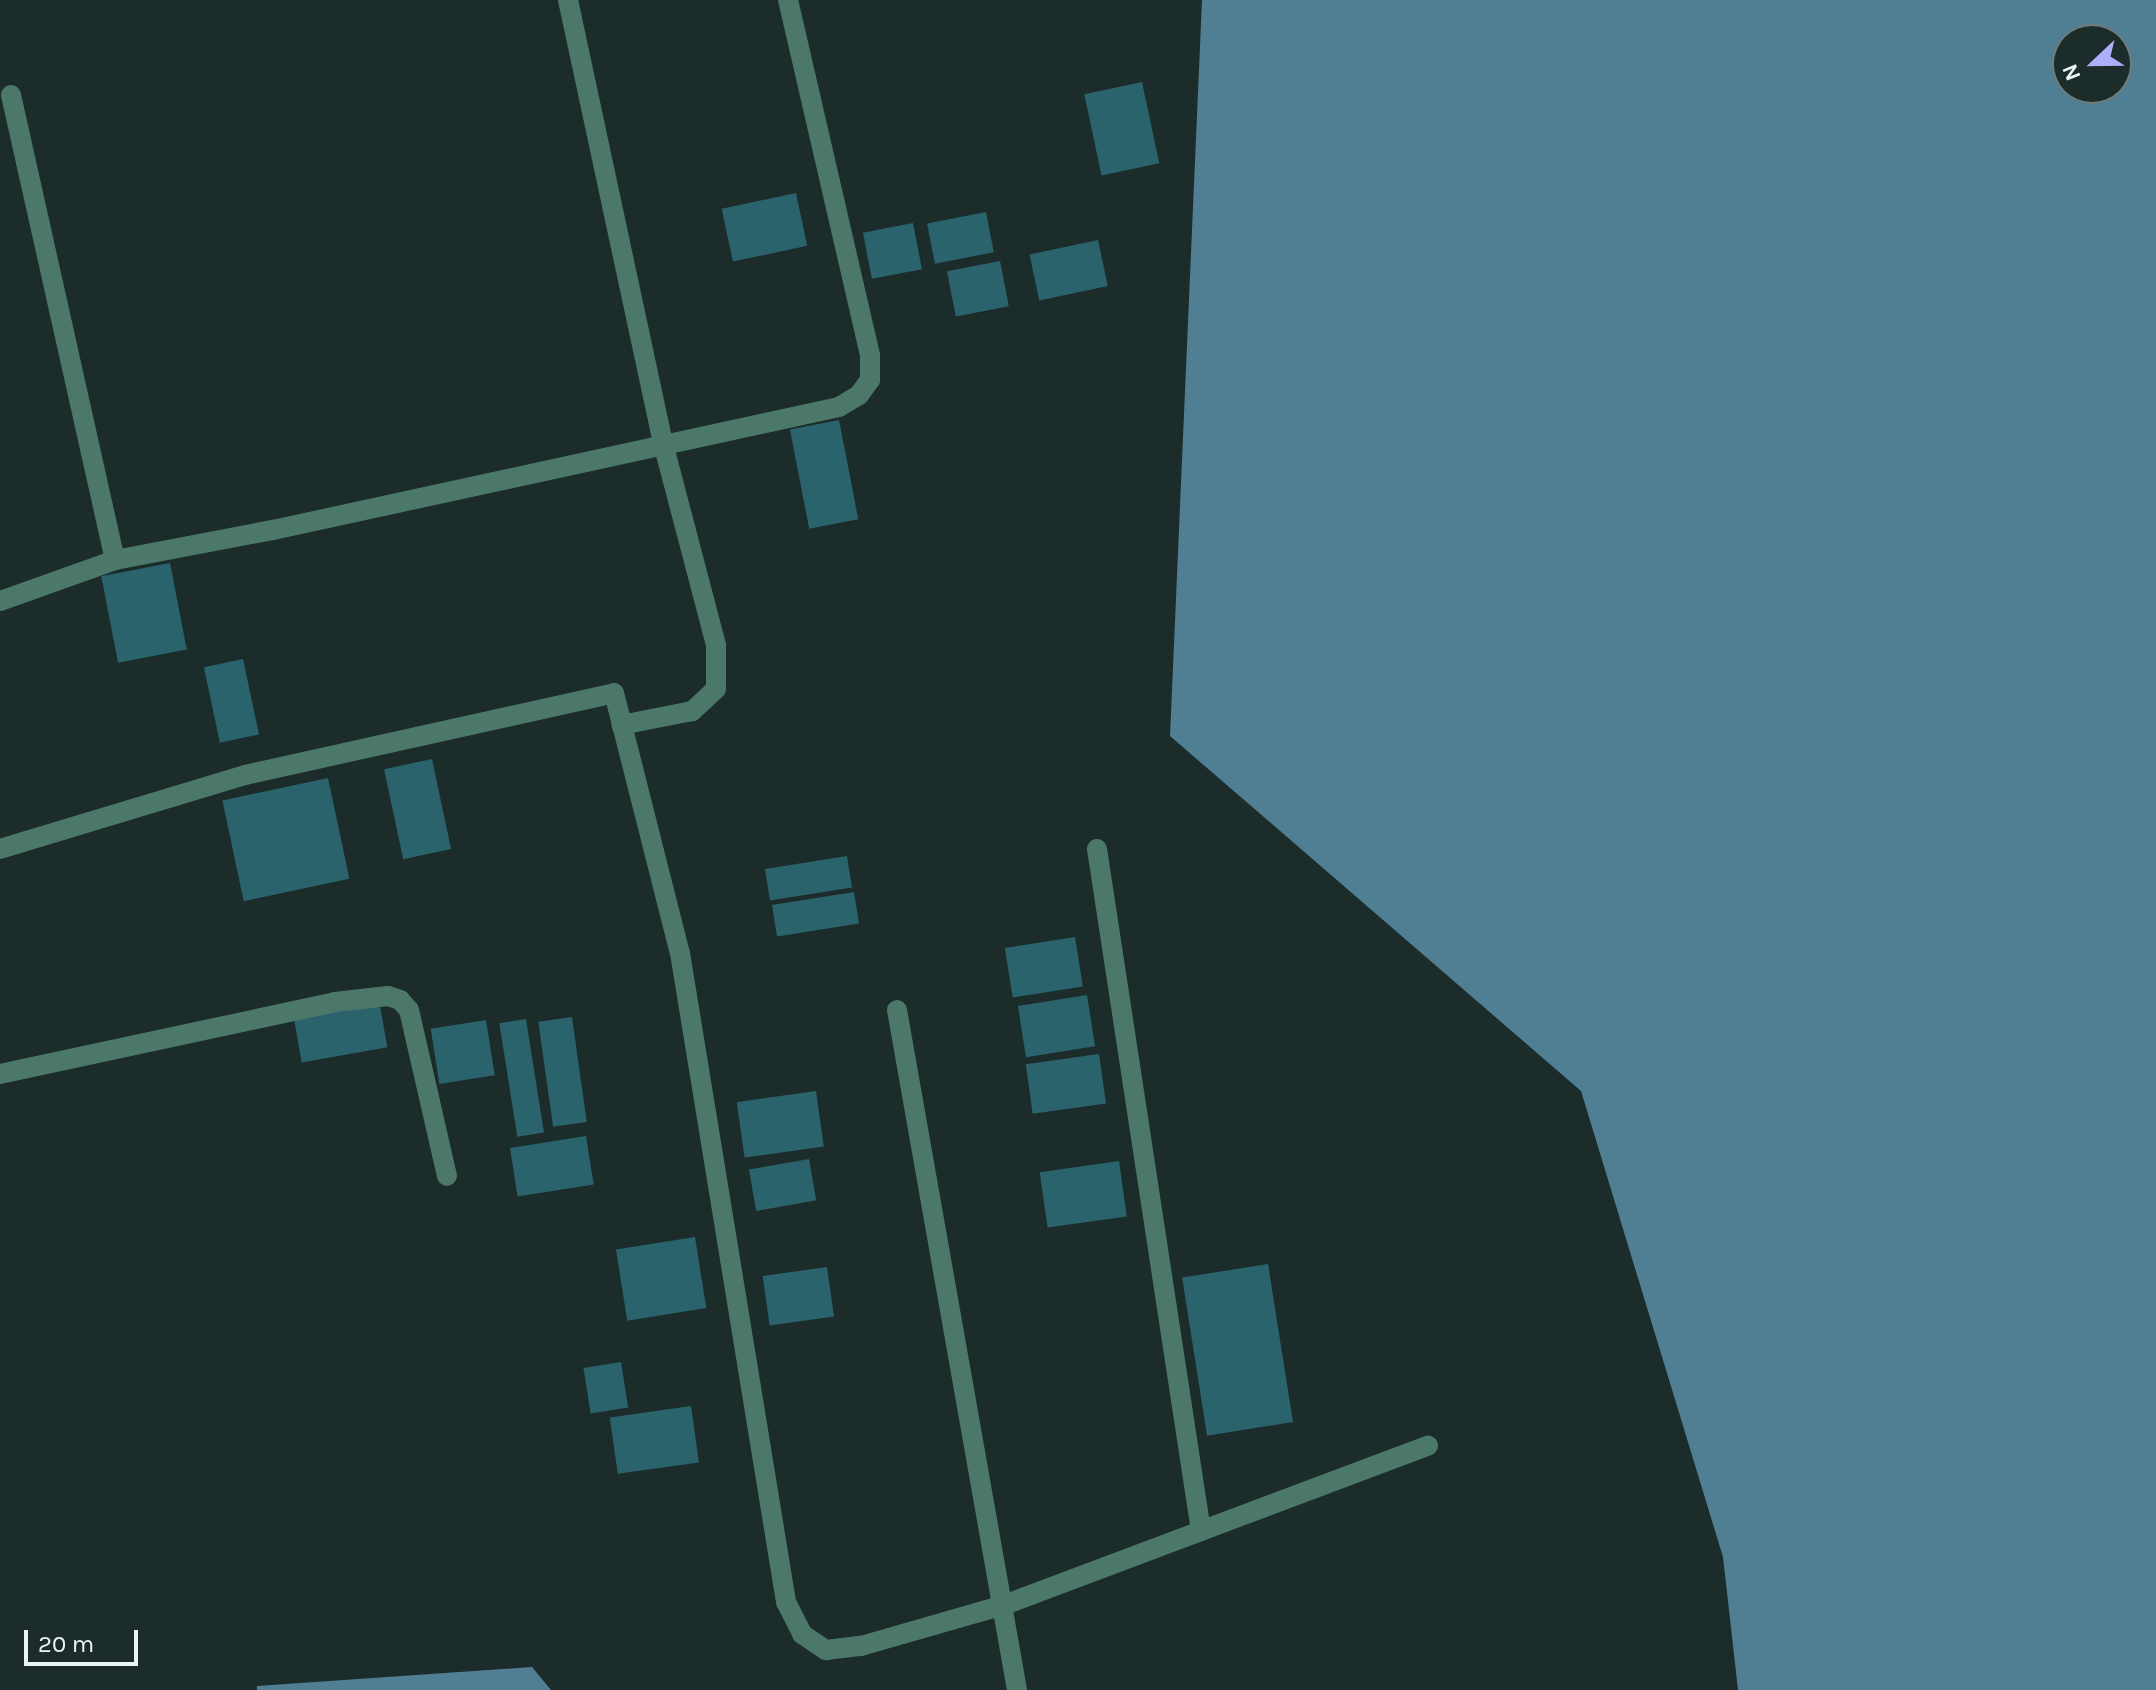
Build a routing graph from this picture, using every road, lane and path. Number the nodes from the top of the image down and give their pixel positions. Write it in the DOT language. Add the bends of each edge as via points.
graph roads {
  1 [pos="568,0"];
  2 [pos="788,0"];
  3 [pos="11,95"];
  4 [pos="663,443"];
  5 [pos="115,560"];
  6 [pos="0,601"];
  7 [pos="621,725"];
  8 [pos="0,849"];
  9 [pos="1097,849"];
  10 [pos="897,1010"];
  11 [pos="0,1074"];
  12 [pos="447,1176"];
  13 [pos="1428,1446"];
  14 [pos="1201,1531"];
  15 [pos="1004,1605"];
  16 [pos="1017,1690"];
  1 -- 4 [label="street"];
  2 -- 4 [label="street" via="870,355 870,380 859,395 839,407"];
  3 -- 5 [label="street"];
  4 -- 5 [label="street"];
  4 -- 7 [label="street" via="716,645 716,689 692,711"];
  5 -- 6 [label="street"];
  7 -- 8 [label="street" via="614,693 245,775"];
  7 -- 15 [label="street" via="680,953 786,1602 802,1634 826,1650 861,1646"];
  9 -- 14 [label="street"];
  10 -- 15 [label="street"];
  11 -- 12 [label="street" via="335,1002 388,996 409,1010"];
  13 -- 14 [label="street"];
  14 -- 15 [label="street"];
  15 -- 16 [label="street"];
}
